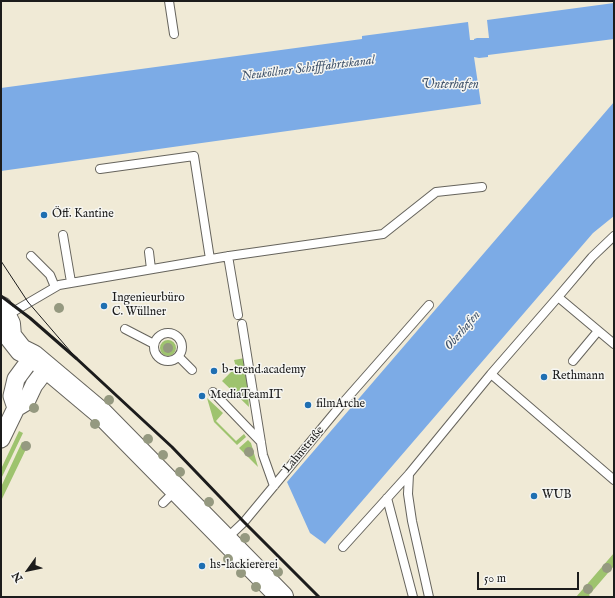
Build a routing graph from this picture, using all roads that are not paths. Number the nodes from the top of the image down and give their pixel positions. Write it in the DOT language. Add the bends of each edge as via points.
graph roads {
  1 [pos="169,1"];
  2 [pos="174,34"];
  3 [pos="100,169"];
  4 [pos="482,187"];
  5 [pos="63,235"];
  6 [pos="614,236"];
  7 [pos="149,252"];
  8 [pos="31,256"];
  9 [pos="228,256"];
  10 [pos="210,259"];
  11 [pos="151,269"];
  12 [pos="71,282"];
  13 [pos="55,287"];
  14 [pos="558,297"];
  15 [pos="428,305"];
  16 [pos="238,315"];
  17 [pos="5,316"];
  18 [pos="242,324"];
  19 [pos="125,329"];
  20 [pos="598,331"];
  21 [pos="154,344"];
  22 [pos="614,344"];
  23 [pos="179,357"];
  24 [pos="573,361"];
  25 [pos="40,362"];
  26 [pos="192,370"];
  27 [pos="491,374"];
  28 [pos="213,392"];
  29 [pos="3,432"];
  30 [pos="261,442"];
  31 [pos="409,474"];
  32 [pos="614,480"];
  33 [pos="274,486"];
  34 [pos="387,498"];
  35 [pos="226,540"];
  36 [pos="343,547"];
  37 [pos="282,597"];
  38 [pos="413,597"];
  39 [pos="429,597"];
  1 -- 2 [label="lane"];
  3 -- 10 [label="lane" via="194,156"];
  4 -- 9 [label="lane" via="436,192 383,234"];
  5 -- 12 [label="lane"];
  6 -- 14 [label="lane" via="592,257"];
  7 -- 11 [label="lane"];
  8 -- 13 [label="lane" via="50,275"];
  9 -- 10 [label="lane"];
  9 -- 16 [label="lane"];
  10 -- 11 [label="lane"];
  11 -- 12 [label="lane"];
  12 -- 13 [label="lane"];
  13 -- 17 [label="lane"];
  14 -- 20 [label="lane"];
  14 -- 27 [label="lane"];
  15 -- 33 [label="lane, Lahnstraße"];
  17 -- 25 [label="street" via="14,342 21,350"];
  18 -- 30 [label="lane"];
  19 -- 21 [label="lane"];
  20 -- 22 [label="lane"];
  20 -- 24 [label="lane"];
  21 -- 23 [label="lane" via="155,354 162,361 172,361"];
  21 -- 23 [label="lane" via="164,333 174,334 183,346"];
  23 -- 26 [label="lane"];
  25 -- 29 [label="street" via="26,402 16,408"];
  25 -- 35 [label="street" via="102,414 170,496"];
  27 -- 31 [label="lane"];
  27 -- 32 [label="lane"];
  28 -- 30 [label="lane"];
  30 -- 33 [label="lane"];
  31 -- 34 [label="lane"];
  31 -- 39 [label="lane" via="408,494 412,521"];
  33 -- 35 [label="lane, Lahnstraße"];
  34 -- 36 [label="lane"];
  34 -- 38 [label="lane"];
  35 -- 37 [label="street"];
}
